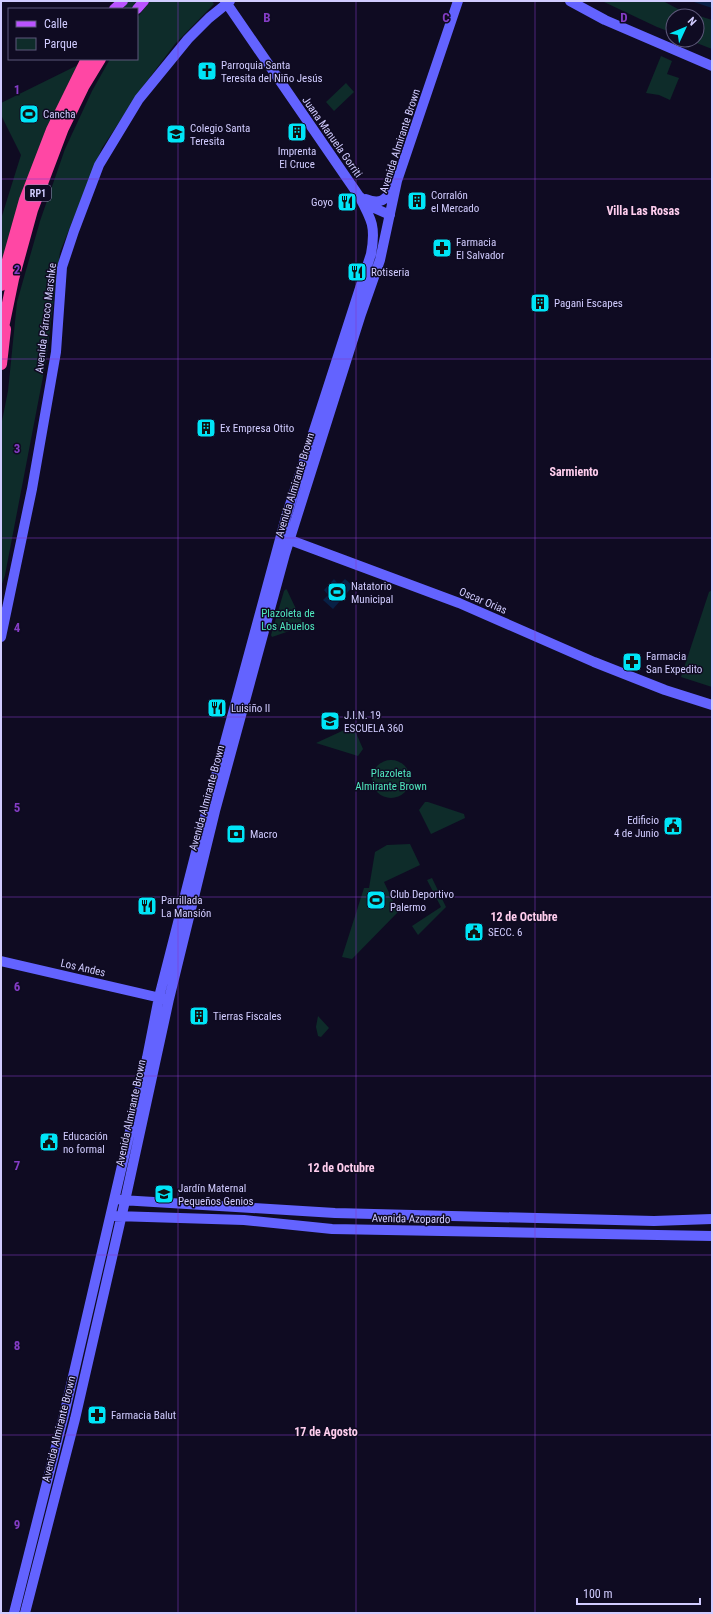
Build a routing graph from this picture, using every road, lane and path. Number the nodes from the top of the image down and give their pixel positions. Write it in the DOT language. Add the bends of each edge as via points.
graph roads {
  1 [pos="123,1"];
  2 [pos="458,1"];
  3 [pos="570,1"];
  4 [pos="227,2"];
  5 [pos="115,8"];
  6 [pos="87,60"];
  7 [pos="99,60"];
  8 [pos="712,66"];
  9 [pos="397,181"];
  10 [pos="359,196"];
  11 [pos="390,215"];
  12 [pos="2,281"];
  13 [pos="6,313"];
  14 [pos="1,337"];
  15 [pos="1,364"];
  16 [pos="286,537"];
  17 [pos="5,601"];
  18 [pos="1,637"];
  19 [pos="712,705"];
  20 [pos="1,961"];
  21 [pos="164,998"];
  22 [pos="114,1200"];
  23 [pos="125,1201"];
  24 [pos="109,1216"];
  25 [pos="121,1217"];
  26 [pos="712,1219"];
  27 [pos="712,1236"];
  28 [pos="14,1613"];
  29 [pos="26,1613"];
  1 -- 5 [label="main road"];
  2 -- 9 [label="main road, Avenida Almirante Brown"];
  3 -- 8 [label="main road" via="605,20"];
  4 -- 10 [label="main road, Juana Manuela Gorriti"];
  4 -- 17 [label="main road, Avenida Párroco Marshke" via="188,39 140,99 99,165 74,231 62,267 56,352 32,489"];
  6 -- 12 [label="highway, RP1" via="52,130 25,200"];
  7 -- 13 [label="highway, RP1" via="70,114 40,186 23,241"];
  9 -- 10 [label="main road" via="388,198 381,202"];
  9 -- 11 [label="main road, Avenida Almirante Brown"];
  10 -- 11 [label="main road, Juana Manuela Gorriti" via="372,207"];
  10 -- 16 [label="main road, Avenida Almirante Brown" via="373,227 371,254 286,517"];
  11 -- 16 [label="main road, Avenida Almirante Brown" via="380,260"];
  13 -- 14 [label="highway, RP1"];
  13 -- 15 [label="highway"];
  16 -- 19 [label="main road, Oscar Orias" via="459,603 594,662"];
  16 -- 21 [label="main road, Avenida Almirante Brown" via="285,554 256,646"];
  17 -- 18 [label="main road, Avenida Párroco Marshke"];
  20 -- 21 [label="main road, Los Andes"];
  21 -- 22 [label="main road, Avenida Almirante Brown" via="147,1058"];
  21 -- 23 [label="main road, Avenida Almirante Brown"];
  22 -- 23 [label="main road, Avenida Azopardo"];
  22 -- 24 [label="main road, Avenida Almirante Brown"];
  23 -- 25 [label="main road, Avenida Almirante Brown"];
  23 -- 26 [label="main road, Avenida Azopardo" via="335,1213 654,1221"];
  24 -- 25 [label="main road, Avenida Azopardo"];
  24 -- 28 [label="main road, Avenida Almirante Brown" via="65,1410"];
  25 -- 27 [label="main road, Avenida Azopardo" via="244,1220 332,1229"];
  25 -- 29 [label="main road, Avenida Almirante Brown" via="75,1419"];
}
